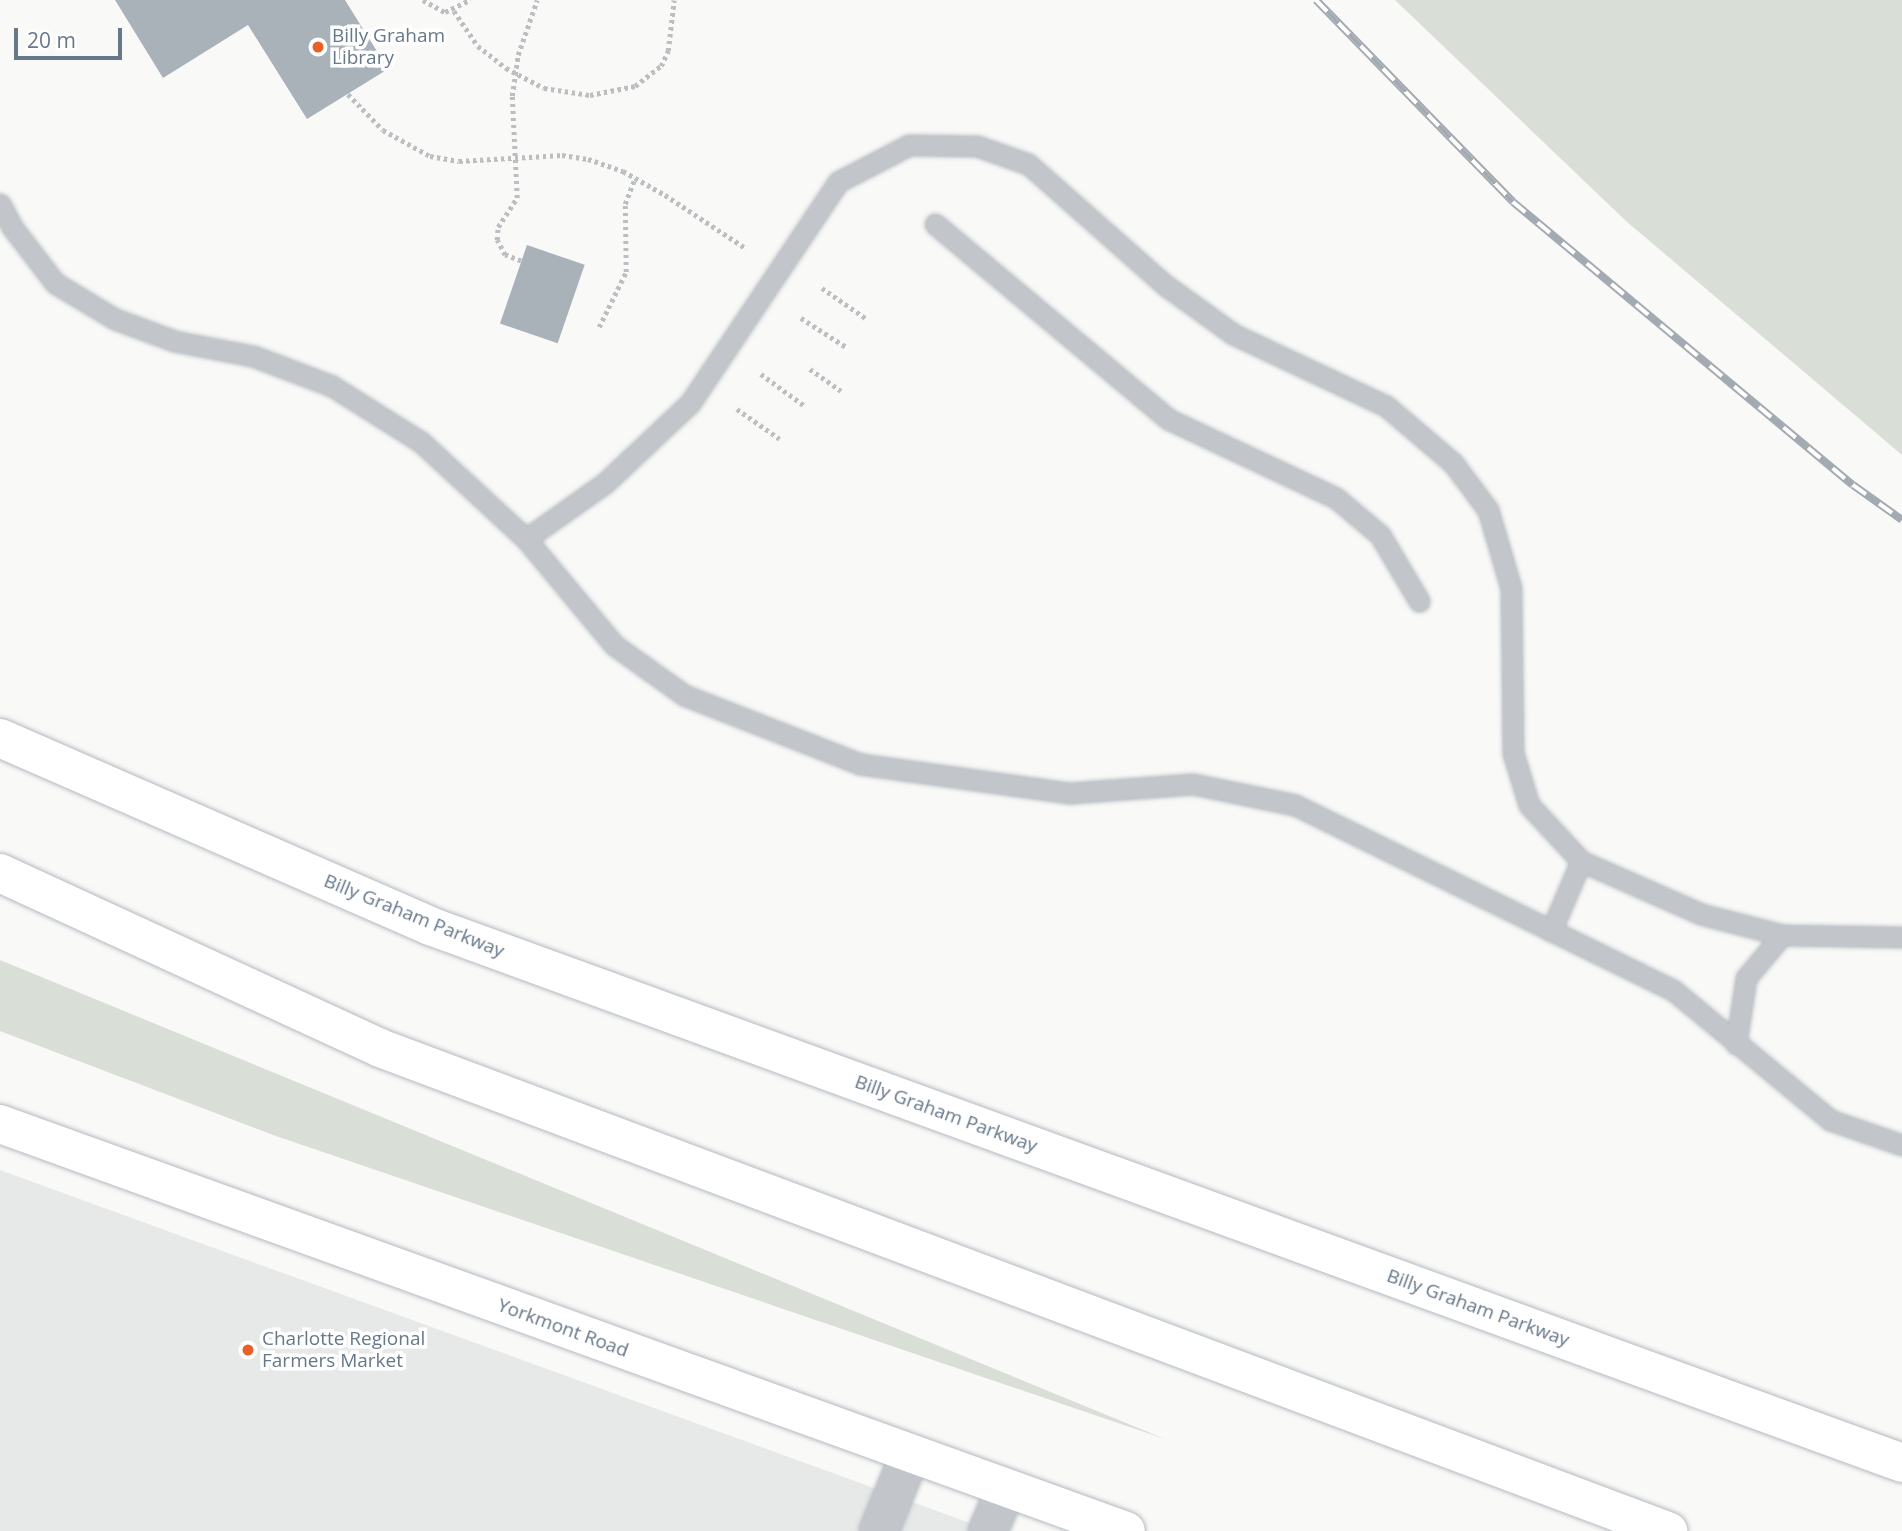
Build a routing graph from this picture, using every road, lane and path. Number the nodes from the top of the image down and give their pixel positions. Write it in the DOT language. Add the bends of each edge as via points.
graph roads {
  1 [pos="423,0"];
  2 [pos="470,0"];
  3 [pos="537,0"];
  4 [pos="674,0"];
  5 [pos="454,11"];
  6 [pos="515,74"];
  7 [pos="348,94"];
  8 [pos="516,158"];
  9 [pos="635,178"];
  10 [pos="0,204"];
  11 [pos="935,224"];
  12 [pos="747,249"];
  13 [pos="521,261"];
  14 [pos="822,288"];
  15 [pos="801,318"];
  16 [pos="867,319"];
  17 [pos="599,327"];
  18 [pos="846,347"];
  19 [pos="810,369"];
  20 [pos="761,374"];
  21 [pos="841,391"];
  22 [pos="805,406"];
  23 [pos="737,409"];
  24 [pos="780,439"];
  25 [pos="526,539"];
  26 [pos="1419,601"];
  27 [pos="0,737"];
  28 [pos="1581,861"];
  29 [pos="0,873"];
  30 [pos="1551,930"];
  31 [pos="1782,935"];
  32 [pos="1902,937"];
  33 [pos="1737,1044"];
  34 [pos="0,1124"];
  35 [pos="1902,1145"];
  36 [pos="910,1455"];
  37 [pos="1902,1463"];
  38 [pos="1006,1489"];
  39 [pos="879,1531"];
  40 [pos="988,1531"];
  41 [pos="1126,1531"];
  42 [pos="1668,1531"];
  1 -- 5 [label="path" via="436,10"];
  2 -- 5 [label="path"];
  3 -- 6 [label="path"];
  4 -- 6 [label="path" via="668,51 661,66 635,86 613,92 566,93"];
  5 -- 6 [label="path" via="478,46"];
  6 -- 8 [label="path"];
  7 -- 8 [label="path" via="383,130 430,156 459,162"];
  8 -- 9 [label="path" via="562,155 588,159"];
  8 -- 13 [label="path" via="517,198 498,227 497,240 505,255"];
  9 -- 12 [label="path"];
  9 -- 17 [label="path" via="625,204 626,272"];
  10 -- 25 [label="lane" via="55,283 115,319 162,337 253,356 332,386 421,442"];
  11 -- 26 [label="lane" via="1168,419 1336,498 1380,535"];
  14 -- 16 [label="path"];
  15 -- 18 [label="path"];
  19 -- 21 [label="path"];
  20 -- 22 [label="path"];
  23 -- 24 [label="path"];
  25 -- 28 [label="lane" via="605,483 690,402 838,182 909,145 977,146 1028,164 1165,285 1233,334 1386,406 1453,463 1488,510 1511,588 1513,753 1529,805"];
  25 -- 30 [label="lane" via="614,645 684,695 848,759 1070,793 1193,784 1295,805"];
  27 -- 37 [label="main road, Billy Graham Parkway" via="430,926"];
  28 -- 30 [label="lane"];
  28 -- 31 [label="lane" via="1701,914"];
  29 -- 42 [label="main road" via="380,1048"];
  30 -- 33 [label="lane" via="1673,990"];
  31 -- 32 [label="lane"];
  31 -- 33 [label="lane" via="1746,978"];
  33 -- 35 [label="lane" via="1830,1120"];
  34 -- 36 [label="main road, Yorkmont Road"];
  36 -- 38 [label="main road, Yorkmont Road"];
  36 -- 39 [label="street"];
  38 -- 40 [label="street"];
  38 -- 41 [label="main road, Yorkmont Road"];
}
